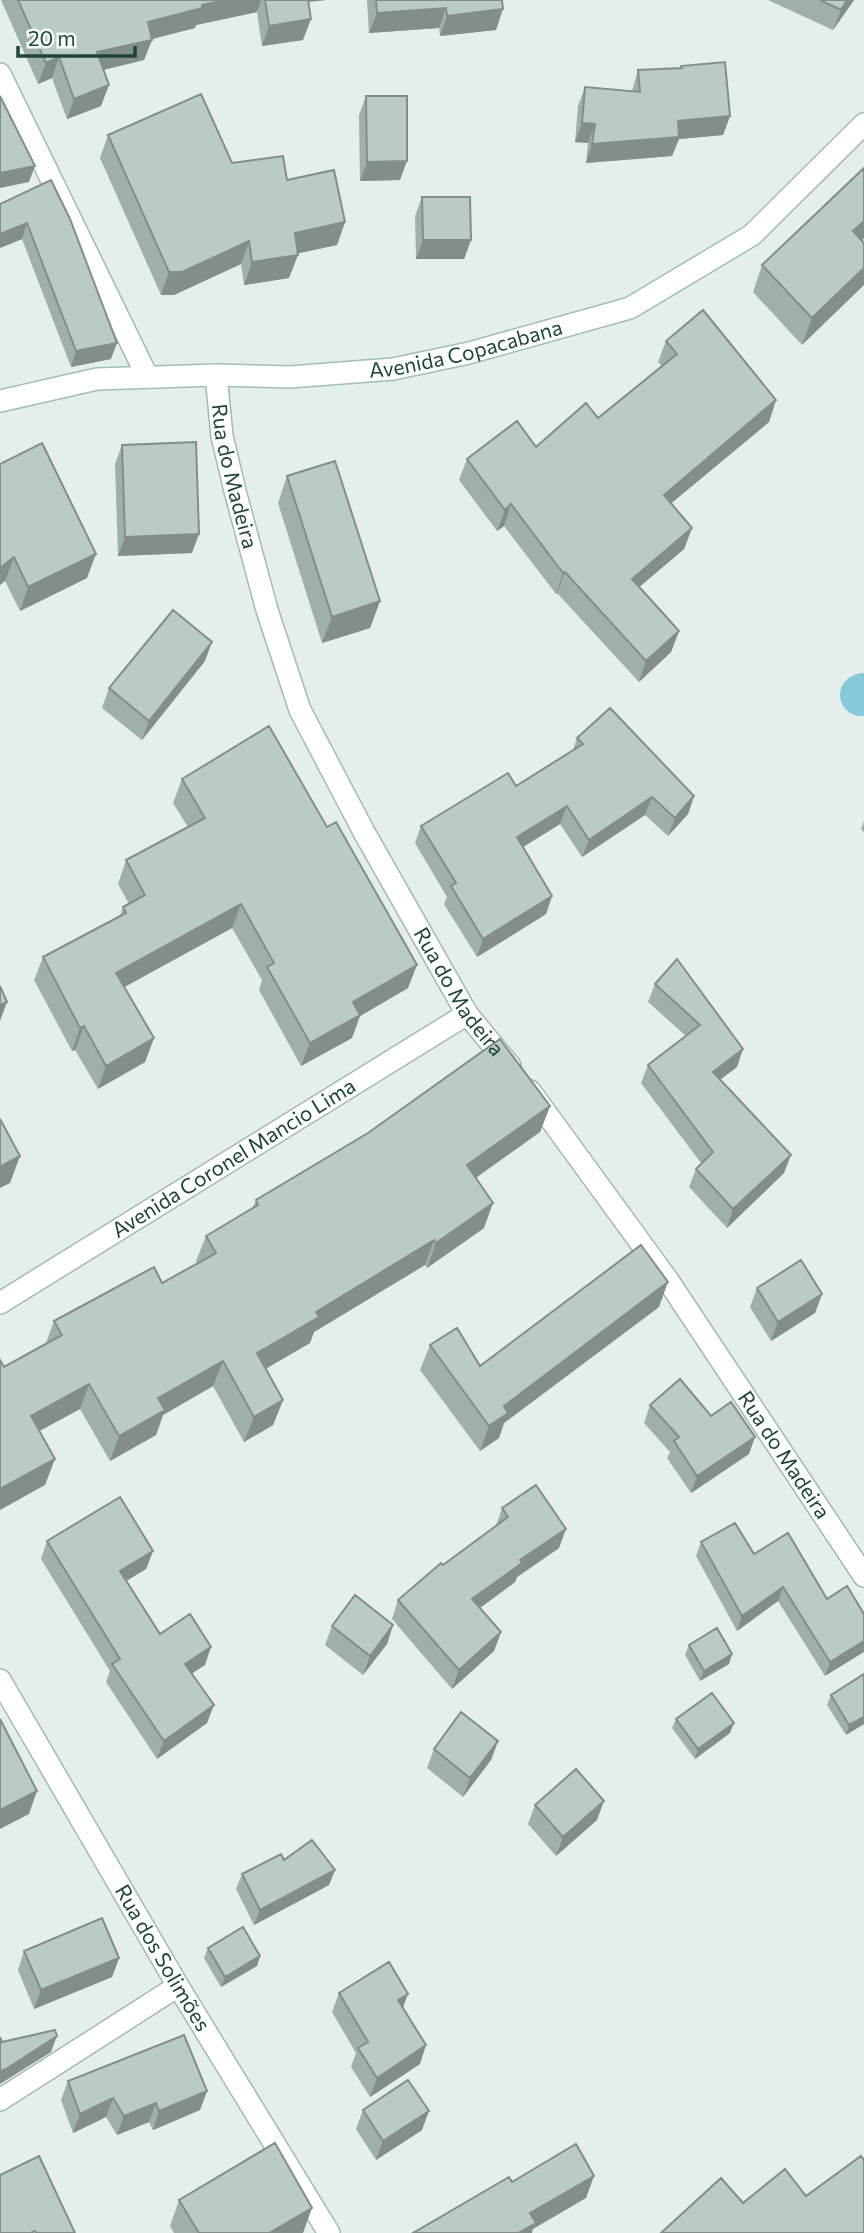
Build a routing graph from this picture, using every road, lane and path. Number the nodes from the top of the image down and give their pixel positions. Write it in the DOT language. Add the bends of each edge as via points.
graph roads {
  1 [pos="0,74"];
  2 [pos="864,124"];
  3 [pos="216,375"];
  4 [pos="147,376"];
  5 [pos="0,401"];
  6 [pos="467,1013"];
  7 [pos="0,1303"];
  8 [pos="864,1576"];
  9 [pos="0,1680"];
  10 [pos="178,1986"];
  11 [pos="0,2100"];
  12 [pos="329,2233"];
  1 -- 4 [label="street"];
  2 -- 3 [label="street, Avenida Copacabana" via="752,235 629,307 469,353 393,369 290,377"];
  3 -- 4 [label="street, Avenida Copacabana"];
  3 -- 6 [label="street, Rua do Madeira" via="222,436 235,491 300,710"];
  4 -- 5 [label="street, Avenida Copacabana" via="97,379"];
  6 -- 7 [label="street, Avenida Coronel Mancio Lima"];
  6 -- 8 [label="street, Rua do Madeira" via="667,1279"];
  9 -- 10 [label="street, Rua dos Solimões"];
  10 -- 11 [label="street"];
  10 -- 12 [label="street, Rua dos Solimões"];
}
